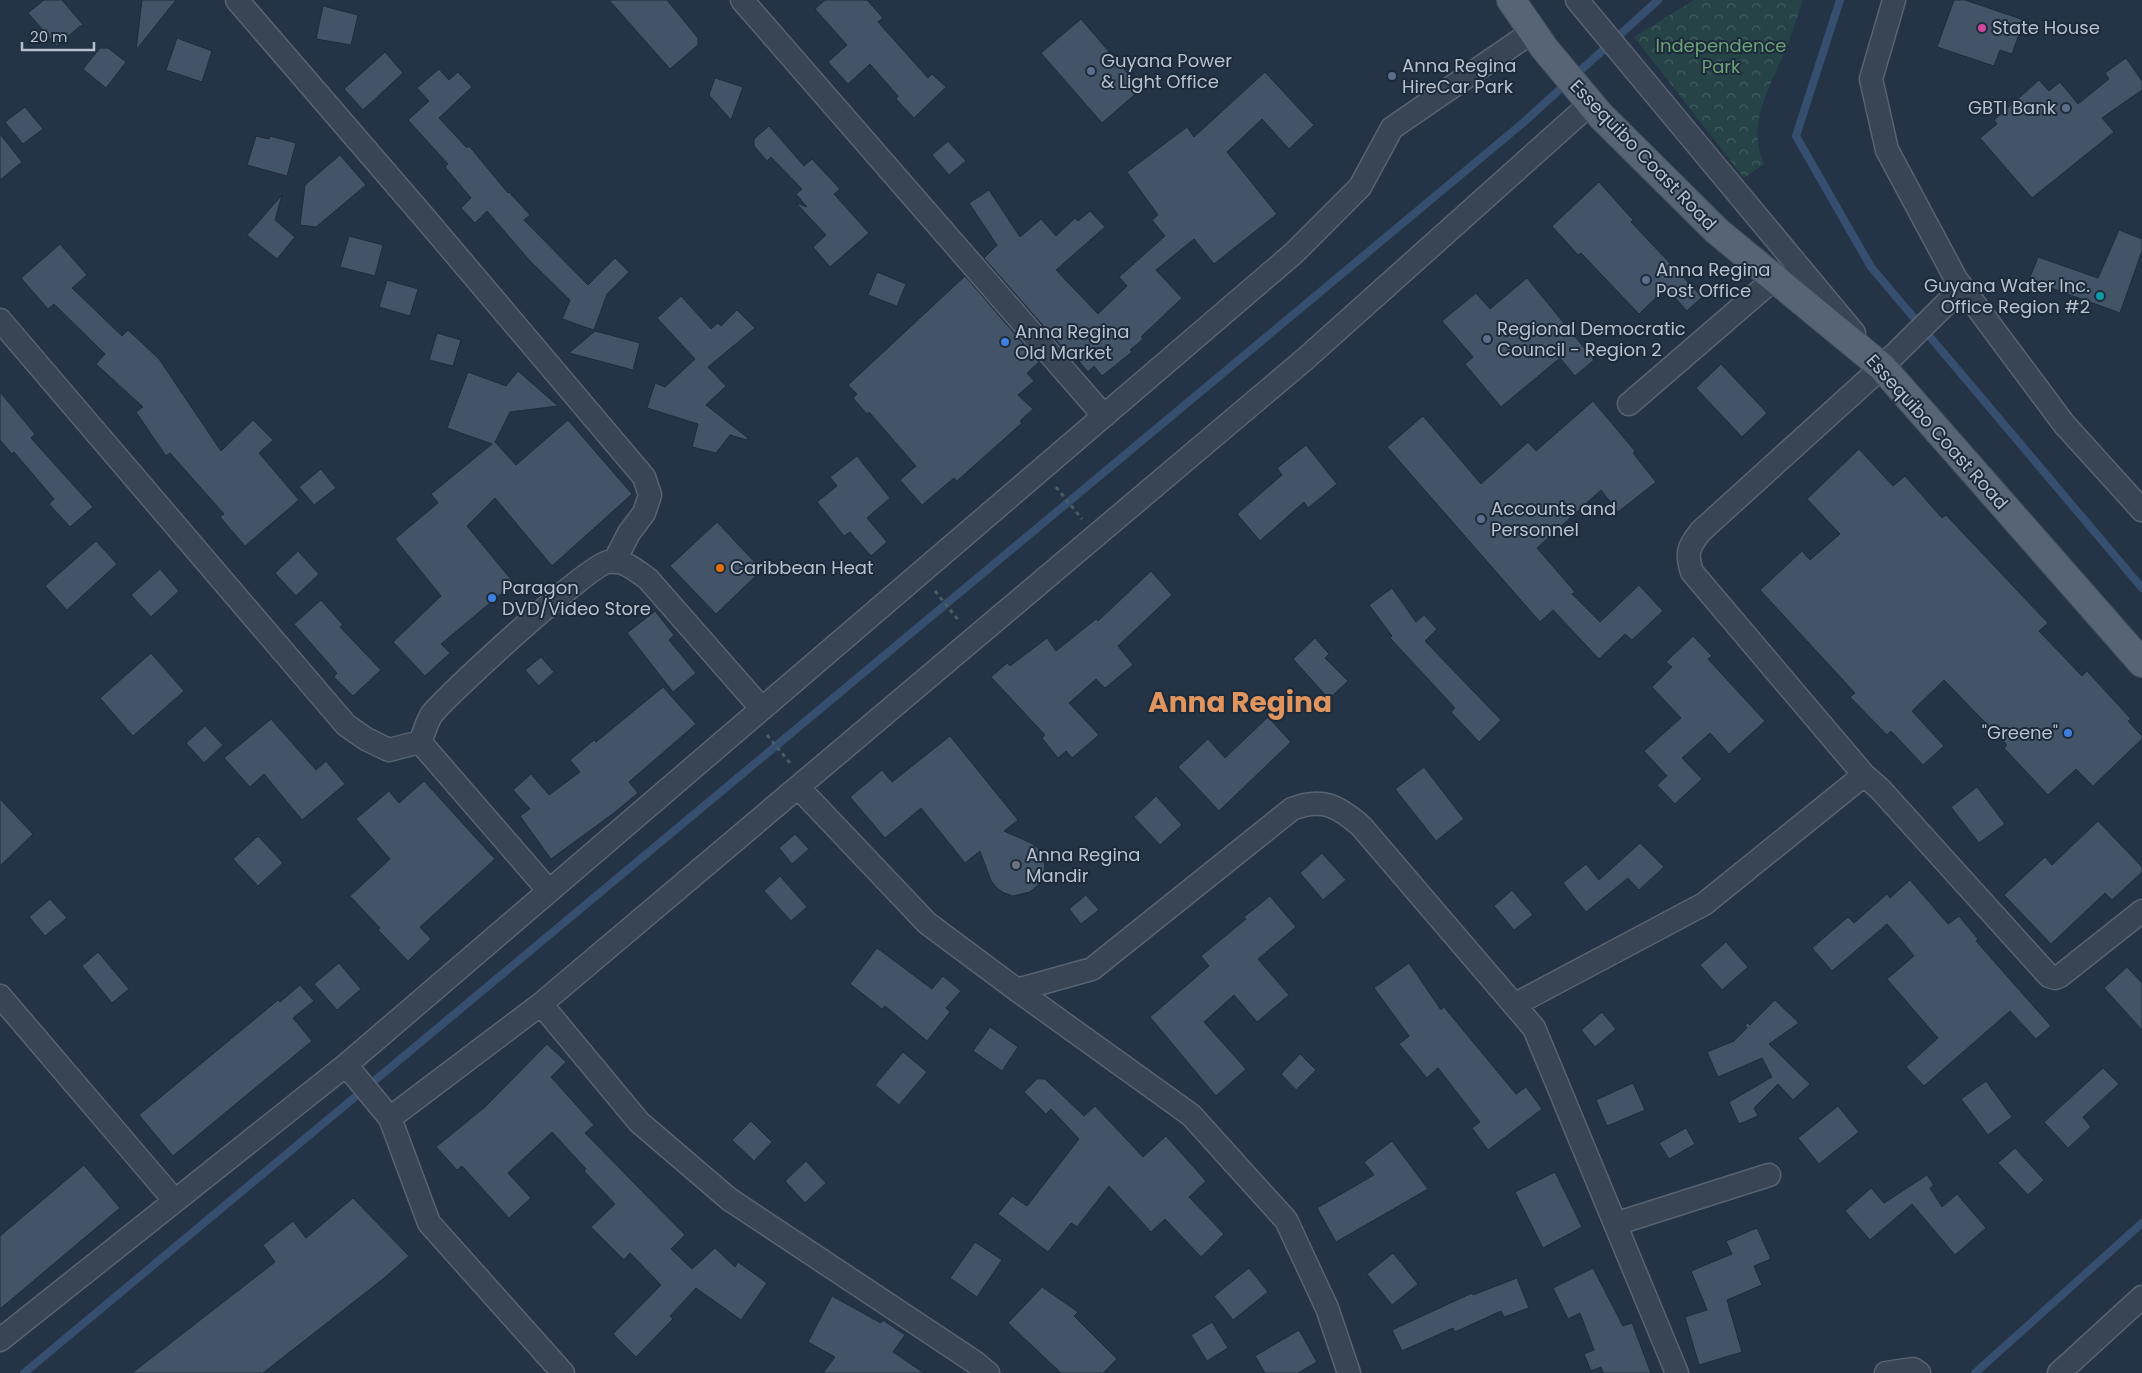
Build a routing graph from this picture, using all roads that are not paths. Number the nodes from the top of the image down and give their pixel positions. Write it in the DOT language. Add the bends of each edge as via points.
graph roads {
  1 [pos="237,0"];
  2 [pos="742,0"];
  3 [pos="1511,0"];
  4 [pos="1894,0"];
  5 [pos="1578,1"];
  6 [pos="1538,41"];
  7 [pos="1585,98"];
  8 [pos="1774,279"];
  9 [pos="1962,288"];
  10 [pos="0,320"];
  11 [pos="1891,358"];
  12 [pos="1629,404"];
  13 [pos="1104,416"];
  14 [pos="2142,510"];
  15 [pos="614,562"];
  16 [pos="2142,663"];
  17 [pos="757,713"];
  18 [pos="420,742"];
  19 [pos="1864,775"];
  20 [pos="801,784"];
  21 [pos="550,891"];
  22 [pos="2142,910"];
  23 [pos="1017,990"];
  24 [pos="0,996"];
  25 [pos="541,1004"];
  26 [pos="1514,1005"];
  27 [pos="346,1065"];
  28 [pos="390,1118"];
  29 [pos="1769,1175"];
  30 [pos="175,1201"];
  31 [pos="1615,1224"];
  32 [pos="2142,1297"];
  33 [pos="0,1340"];
  34 [pos="563,1373"];
  35 [pos="988,1373"];
  36 [pos="1349,1373"];
  37 [pos="1677,1373"];
  38 [pos="1886,1373"];
  39 [pos="1918,1373"];
  40 [pos="2059,1373"];
  1 -- 15 [label="street" via="644,477 650,495 644,513"];
  2 -- 13 [label="street"];
  3 -- 6 [label="main road, Essequibo Coast Road"];
  4 -- 9 [label="street" via="1871,79 1887,150"];
  5 -- 11 [label="street"];
  6 -- 7 [label="main road, Essequibo Coast Road"];
  6 -- 13 [label="street" via="1392,128 1360,187 1314,234"];
  7 -- 8 [label="main road, Essequibo Coast Road" via="1718,231"];
  7 -- 20 [label="street" via="1304,360"];
  8 -- 11 [label="main road, Essequibo Coast Road"];
  8 -- 12 [label="street"];
  9 -- 11 [label="street"];
  9 -- 14 [label="street" via="2064,424"];
  10 -- 18 [label="street" via="346,725 389,750"];
  11 -- 16 [label="main road, Essequibo Coast Road"];
  11 -- 19 [label="street" via="1701,531 1691,543 1688,558 1692,572"];
  13 -- 17 [label="street"];
  15 -- 17 [label="street" via="625,563 648,579"];
  15 -- 18 [label="street" via="606,562 584,576 483,663 431,715"];
  17 -- 21 [label="street"];
  18 -- 21 [label="street"];
  19 -- 22 [label="street" via="1880,788 2049,976 2060,976"];
  19 -- 26 [label="street" via="1704,904"];
  20 -- 23 [label="street" via="927,923"];
  20 -- 25 [label="street"];
  21 -- 27 [label="street"];
  23 -- 26 [label="street" via="1092,969 1292,809 1307,803 1332,806 1361,826"];
  23 -- 36 [label="street" via="1191,1115 1286,1220 1327,1308"];
  24 -- 30 [label="street"];
  25 -- 28 [label="street"];
  25 -- 35 [label="street" via="640,1122 729,1199"];
  26 -- 31 [label="street" via="1534,1028"];
  27 -- 28 [label="street"];
  27 -- 30 [label="street"];
  28 -- 34 [label="street" via="429,1223"];
  29 -- 31 [label="street"];
  30 -- 33 [label="street"];
  31 -- 37 [label="street"];
  32 -- 40 [label="street"];
  38 -- 39 [label="street" via="1913,1369"];
}
